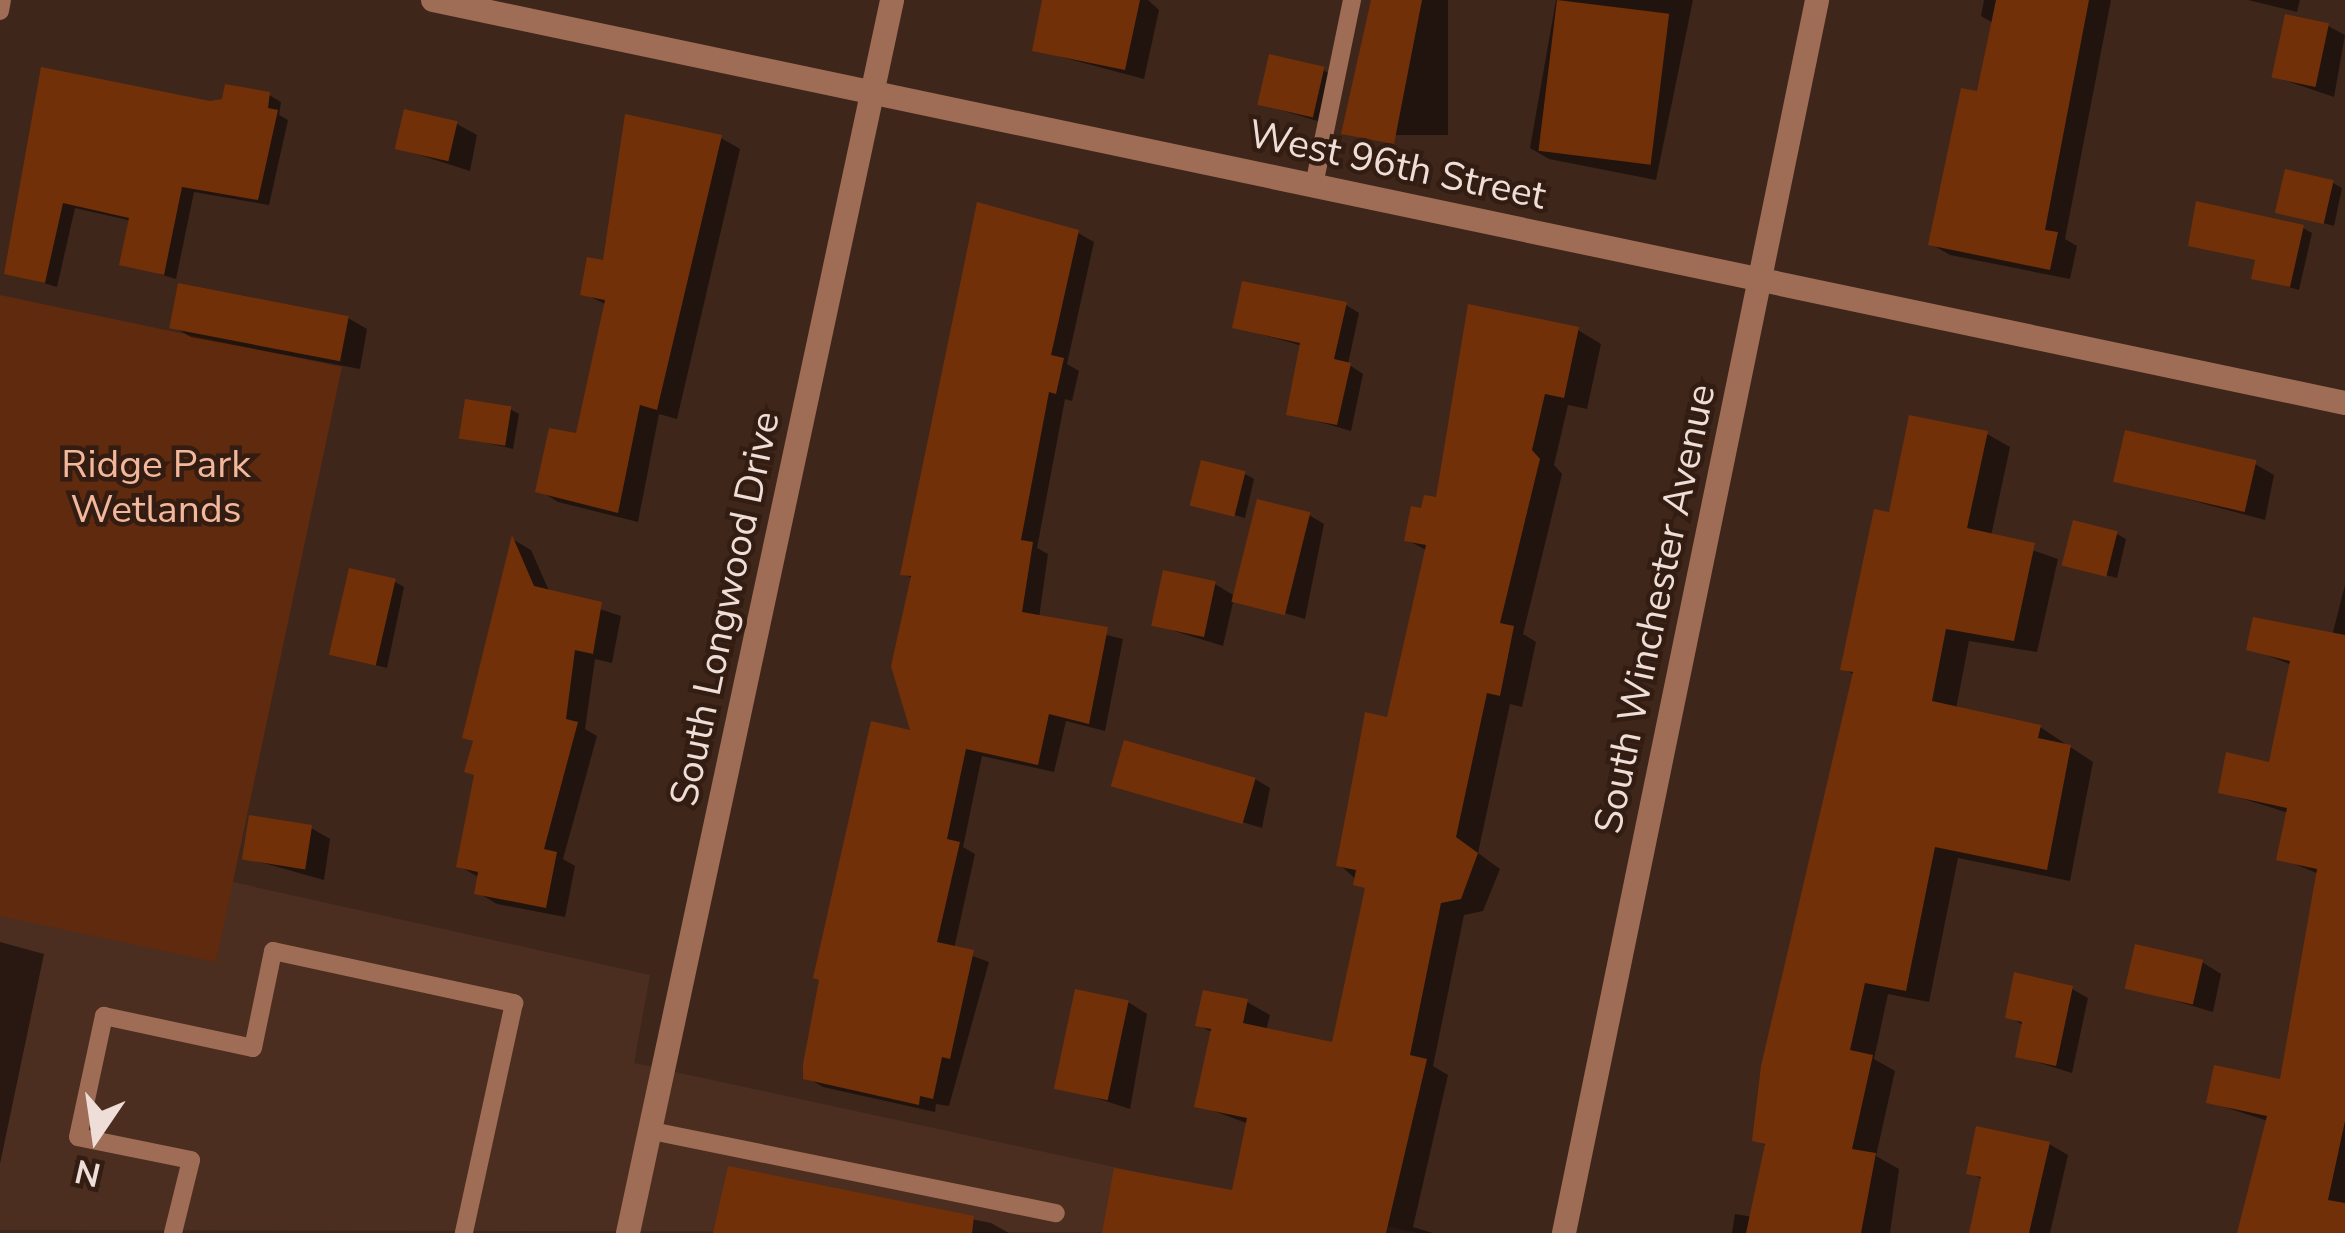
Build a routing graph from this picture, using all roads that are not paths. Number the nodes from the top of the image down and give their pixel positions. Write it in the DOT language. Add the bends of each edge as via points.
graph roads {
  1 [pos="2,0"];
  2 [pos="433,0"];
  3 [pos="892,0"];
  4 [pos="1352,0"];
  5 [pos="1817,0"];
  6 [pos="0,10"];
  7 [pos="873,91"];
  8 [pos="1314,185"];
  9 [pos="1761,279"];
  10 [pos="2345,403"];
  11 [pos="652,1131"];
  12 [pos="1056,1213"];
  13 [pos="173,1233"];
  14 [pos="464,1233"];
  15 [pos="628,1233"];
  16 [pos="1564,1233"];
  1 -- 6 [label="lane"];
  2 -- 7 [label="street, West 96th Street"];
  3 -- 7 [label="street, South Longwood Drive"];
  4 -- 8 [label="lane"];
  5 -- 9 [label="street, South Winchester Avenue"];
  7 -- 8 [label="street, West 96th Street"];
  7 -- 11 [label="street, South Longwood Drive"];
  8 -- 9 [label="street, West 96th Street"];
  9 -- 10 [label="street, West 96th Street"];
  9 -- 16 [label="street, South Winchester Avenue"];
  11 -- 12 [label="lane"];
  11 -- 15 [label="street, South Longwood Drive"];
  13 -- 14 [label="lane" via="191,1160 78,1137 104,1016 253,1048 273,951 514,1003"];
}
